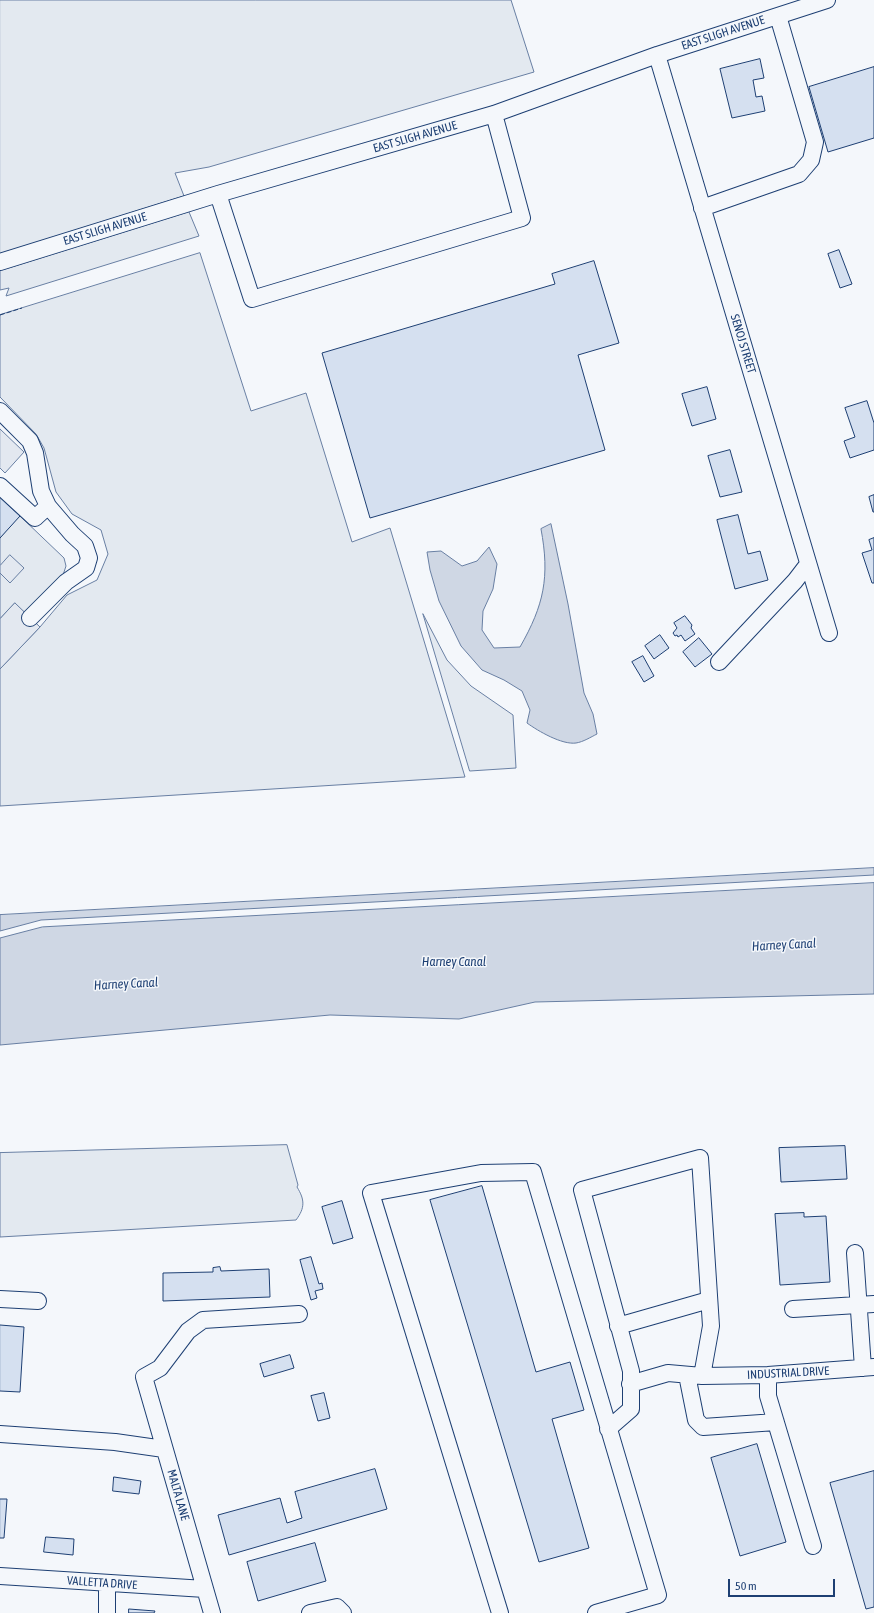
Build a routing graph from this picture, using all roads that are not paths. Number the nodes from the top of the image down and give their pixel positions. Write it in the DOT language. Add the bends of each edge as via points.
graph roads {
  1 [pos="827,0"];
  2 [pos="802,4"];
  3 [pos="778,16"];
  4 [pos="657,55"];
  5 [pos="494,114"];
  6 [pos="218,194"];
  7 [pos="702,208"];
  8 [pos="0,262"];
  9 [pos="0,411"];
  10 [pos="0,486"];
  11 [pos="48,506"];
  12 [pos="808,564"];
  13 [pos="30,618"];
  14 [pos="829,633"];
  15 [pos="719,662"];
  16 [pos="855,1253"];
  17 [pos="0,1299"];
  18 [pos="38,1300"];
  19 [pos="709,1300"];
  20 [pos="866,1305"];
  21 [pos="793,1309"];
  22 [pos="299,1314"];
  23 [pos="618,1326"];
  24 [pos="869,1367"];
  25 [pos="768,1375"];
  26 [pos="694,1376"];
  27 [pos="630,1384"];
  28 [pos="776,1422"];
  29 [pos="608,1429"];
  30 [pos="0,1434"];
  31 [pos="164,1449"];
  32 [pos="813,1546"];
  33 [pos="0,1576"];
  34 [pos="107,1583"];
  35 [pos="205,1589"];
  36 [pos="107,1613"];
  37 [pos="212,1613"];
  38 [pos="310,1613"];
  39 [pos="343,1613"];
  40 [pos="500,1613"];
  41 [pos="596,1613"];
  1 -- 2 [label="street, EAST SLIGH AVENUE"];
  2 -- 3 [label="street, EAST SLIGH AVENUE"];
  3 -- 4 [label="street, EAST SLIGH AVENUE"];
  3 -- 7 [label="street" via="815,142 811,160 798,174"];
  4 -- 5 [label="street, EAST SLIGH AVENUE"];
  4 -- 7 [label="street, SENOJ STREET"];
  5 -- 6 [label="street, EAST SLIGH AVENUE"];
  5 -- 6 [label="street" via="522,218 252,299"];
  6 -- 8 [label="street, EAST SLIGH AVENUE"];
  7 -- 12 [label="street, SENOJ STREET"];
  9 -- 11 [label="street" via="30,441"];
  10 -- 11 [label="street" via="35,518"];
  11 -- 13 [label="street" via="85,546 89,558 86,568 66,582"];
  12 -- 14 [label="street, SENOJ STREET"];
  12 -- 15 [label="street"];
  16 -- 20 [label="street"];
  17 -- 18 [label="street"];
  19 -- 23 [label="street"];
  19 -- 23 [label="street" via="700,1158 582,1190"];
  19 -- 26 [label="street" via="711,1326"];
  20 -- 21 [label="street"];
  20 -- 24 [label="street"];
  22 -- 31 [label="street, MALTA LANE" via="203,1320 188,1331 160,1368 144,1377"];
  23 -- 27 [label="street" via="631,1371"];
  24 -- 25 [label="street, INDUSTRIAL DRIVE"];
  25 -- 26 [label="street, INDUSTRIAL DRIVE"];
  25 -- 28 [label="street" via="768,1396"];
  26 -- 27 [label="street, INDUSTRIAL DRIVE" via="668,1373"];
  26 -- 28 [label="street" via="696,1420 703,1427"];
  27 -- 29 [label="street" via="631,1408"];
  28 -- 32 [label="street"];
  29 -- 40 [label="street" via="533,1172 481,1173 370,1193"];
  29 -- 41 [label="street" via="658,1595"];
  30 -- 31 [label="street" via="115,1442"];
  31 -- 35 [label="street, MALTA LANE"];
  33 -- 34 [label="street, VALLETTA DRIVE"];
  34 -- 35 [label="street, VALLETTA DRIVE"];
  34 -- 36 [label="street"];
  35 -- 37 [label="street, MALTA LANE"];
  38 -- 39 [label="street" via="337,1607"];
}
